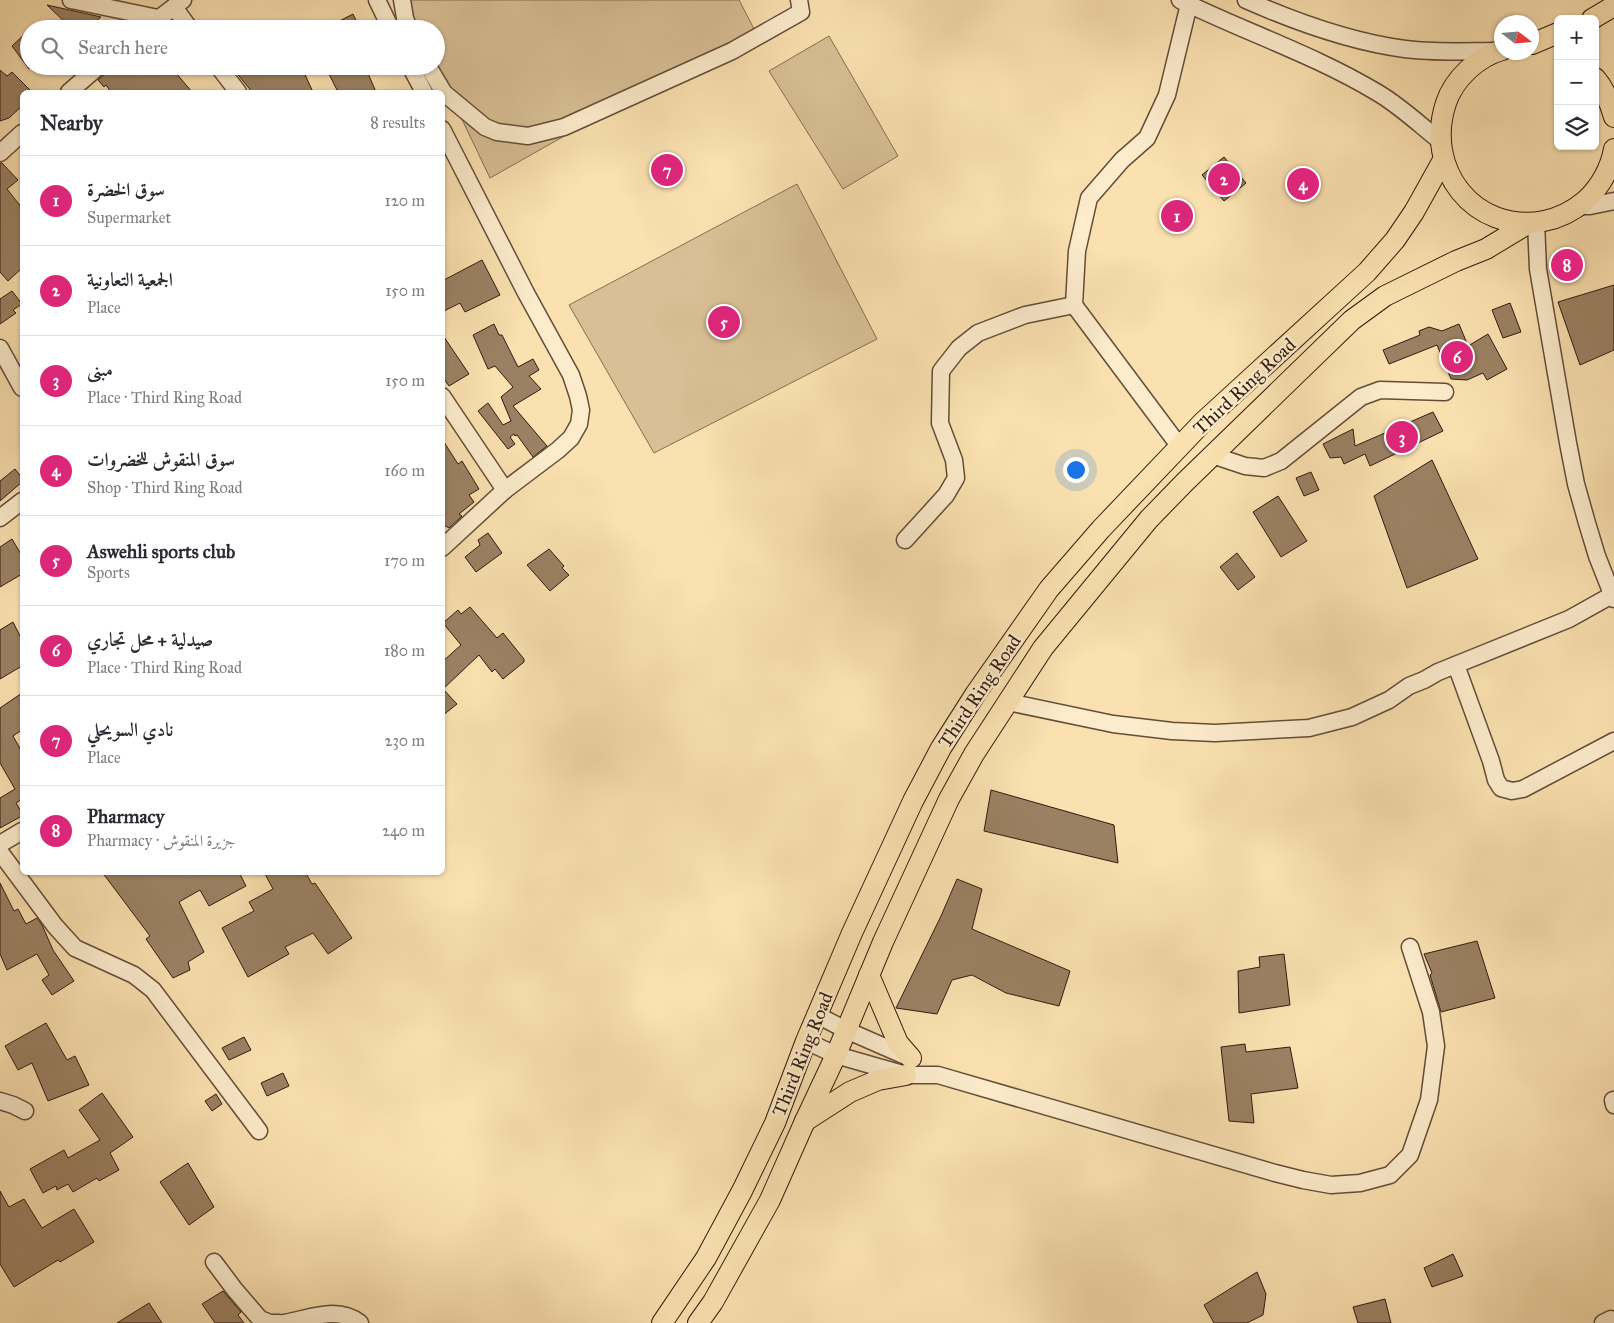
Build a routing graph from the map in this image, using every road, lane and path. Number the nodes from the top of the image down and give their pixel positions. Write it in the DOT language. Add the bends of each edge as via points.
graph roads {
  1 [pos="71,0"];
  2 [pos="377,0"];
  3 [pos="402,0"];
  4 [pos="1246,0"];
  5 [pos="1184,2"];
  6 [pos="178,4"];
  7 [pos="804,4"];
  8 [pos="1614,6"];
  9 [pos="1599,15"];
  10 [pos="158,18"];
  11 [pos="156,20"];
  12 [pos="186,20"];
  13 [pos="387,20"];
  14 [pos="405,20"];
  15 [pos="1554,35"];
  16 [pos="1539,42"];
  17 [pos="1539,46"];
  18 [pos="1494,50"];
  19 [pos="1554,50"];
  20 [pos="1494,53"];
  21 [pos="89,75"];
  22 [pos="225,75"];
  23 [pos="415,75"];
  24 [pos="433,75"];
  25 [pos="1599,82"];
  26 [pos="71,90"];
  27 [pos="236,90"];
  28 [pos="423,90"];
  29 [pos="442,90"];
  30 [pos="445,94"];
  31 [pos="1613,107"];
  32 [pos="20,135"];
  33 [pos="445,135"];
  34 [pos="1439,140"];
  35 [pos="1614,149"];
  36 [pos="0,153"];
  37 [pos="1443,160"];
  38 [pos="1614,201"];
  39 [pos="1579,206"];
  40 [pos="1533,223"];
  41 [pos="1074,304"];
  42 [pos="0,348"];
  43 [pos="20,384"];
  44 [pos="1445,392"];
  45 [pos="445,400"];
  46 [pos="1180,447"];
  47 [pos="1212,455"];
  48 [pos="505,490"];
  49 [pos="20,503"];
  50 [pos="0,518"];
  51 [pos="905,540"];
  52 [pos="445,545"];
  53 [pos="1609,571"];
  54 [pos="1613,597"];
  55 [pos="1456,665"];
  56 [pos="1008,702"];
  57 [pos="1614,741"];
  58 [pos="20,833"];
  59 [pos="0,844"];
  60 [pos="0,852"];
  61 [pos="1410,948"];
  62 [pos="869,975"];
  63 [pos="817,1015"];
  64 [pos="846,1030"];
  65 [pos="806,1041"];
  66 [pos="836,1055"];
  67 [pos="908,1067"];
  68 [pos="0,1102"];
  69 [pos="25,1110"];
  70 [pos="805,1120"];
  71 [pos="260,1131"];
  72 [pos="214,1262"];
  73 [pos="279,1323"];
  74 [pos="284,1323"];
  75 [pos="360,1323"];
  76 [pos="662,1323"];
  77 [pos="698,1323"];
  1 -- 10 [label="street"];
  2 -- 13 [label="street"];
  3 -- 14 [label="street"];
  4 -- 18 [label="street" via="1318,28 1366,42 1405,49"];
  5 -- 34 [label="street" via="1352,78 1380,94"];
  5 -- 41 [label="street" via="1167,95 1147,138 1122,160 1089,198 1077,251"];
  6 -- 10 [label="street"];
  6 -- 12 [label="street"];
  7 -- 30 [label="street" via="732,51 564,127 528,136 497,132 484,127"];
  8 -- 9 [label="main road"];
  10 -- 11 [label="street"];
  15 -- 16 [label="main road"];
  17 -- 19 [label="main road"];
  20 -- 34 [label="main road" via="1477,62 1452,89 1441,117"];
  21 -- 26 [label="street"];
  22 -- 27 [label="street"];
  23 -- 28 [label="street"];
  24 -- 29 [label="street"];
  25 -- 31 [label="main road"];
  32 -- 36 [label="street"];
  33 -- 48 [label="street" via="571,375 581,410 579,424 571,438"];
  34 -- 37 [label="main road"];
  35 -- 39 [label="main road" via="1604,177"];
  37 -- 40 [label="main road" via="1457,188 1481,210 1495,217"];
  37 -- 46 [label="main road, Third Ring Road" via="1414,212 1367,272 1203,422"];
  38 -- 39 [label="street"];
  39 -- 40 [label="main road" via="1551,220"];
  40 -- 47 [label="main road, Third Ring Road" via="1486,249 1385,296 1352,320"];
  40 -- 53 [label="street" via="1568,443 1587,523"];
  41 -- 46 [label="street"];
  41 -- 51 [label="street" via="1025,315 978,333 959,348 941,371 940,423 954,460 956,478 946,495"];
  42 -- 43 [label="street"];
  44 -- 47 [label="street" via="1380,390 1361,397 1281,461 1264,468 1245,466"];
  45 -- 48 [label="street"];
  46 -- 63 [label="main road, Third Ring Road" via="1049,589 976,693 913,801"];
  47 -- 56 [label="main road, Third Ring Road" via="1131,541 1043,648"];
  48 -- 52 [label="street"];
  49 -- 50 [label="street"];
  53 -- 54 [label="street"];
  54 -- 55 [label="street" via="1569,619"];
  55 -- 56 [label="street" via="1352,717 1309,728 1215,733 1172,731 1113,724"];
  55 -- 57 [label="street" via="1501,788 1523,789"];
  56 -- 62 [label="main road, Third Ring Road" via="949,799"];
  58 -- 59 [label="street"];
  60 -- 71 [label="street" via="75,948 134,975 153,990"];
  61 -- 67 [label="street" via="1431,1012 1436,1046 1429,1100 1410,1155 1390,1175 1360,1183 1331,1185 1303,1180"];
  62 -- 64 [label="main road, Third Ring Road"];
  62 -- 67 [label="main road"];
  63 -- 64 [label="street"];
  63 -- 65 [label="main road, Third Ring Road"];
  64 -- 66 [label="main road, Third Ring Road"];
  64 -- 67 [label="street"];
  65 -- 66 [label="street"];
  65 -- 76 [label="main road, Third Ring Road" via="775,1123 742,1191 706,1258"];
  66 -- 67 [label="street"];
  66 -- 70 [label="main road, Third Ring Road"];
  67 -- 70 [label="main road" via="850,1092"];
  68 -- 69 [label="street"];
  70 -- 77 [label="main road, Third Ring Road" via="770,1200"];
  72 -- 73 [label="street" via="260,1319"];
  74 -- 75 [label="street" via="323,1314 341,1314"];
}
